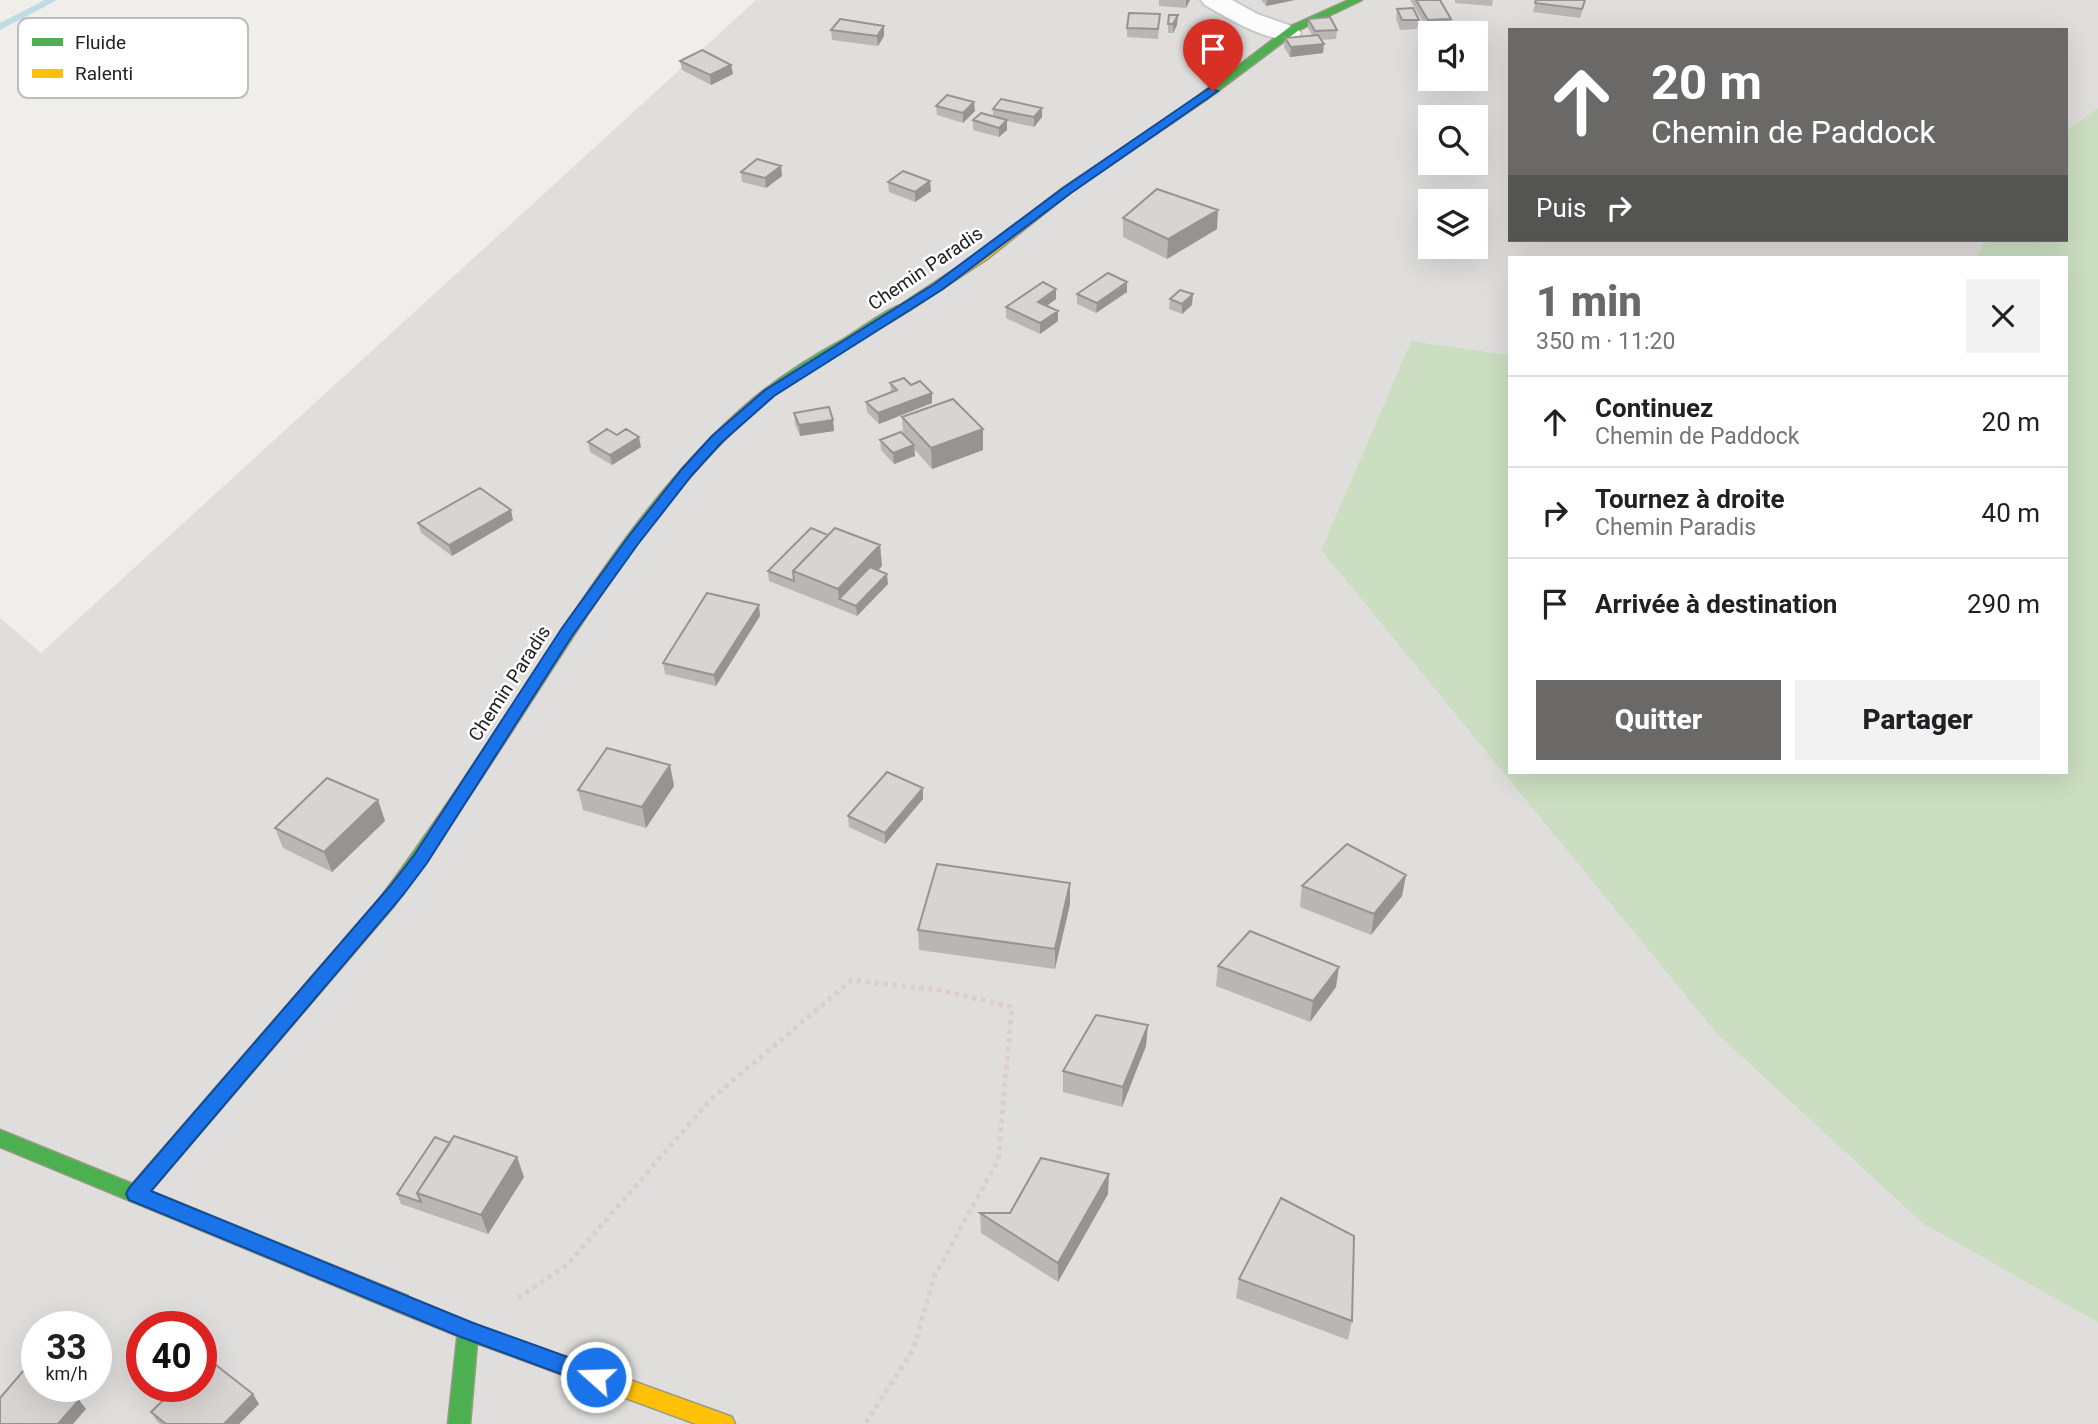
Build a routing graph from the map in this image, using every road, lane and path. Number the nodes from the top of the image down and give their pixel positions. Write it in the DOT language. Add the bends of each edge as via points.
graph roads {
  1 [pos="1214,0"];
  2 [pos="1357,0"];
  3 [pos="1289,33"];
  4 [pos="0,1138"];
  5 [pos="136,1194"];
  6 [pos="468,1331"];
  7 [pos="459,1424"];
  8 [pos="724,1424"];
  9 [pos="865,1424"];
  1 -- 3 [label="street" via="1248,19"];
  2 -- 3 [label="street, Chemin Paradis"];
  3 -- 5 [label="street, Chemin Paradis" via="939,287 769,393 717,439 641,531 567,632 421,858"];
  4 -- 5 [label="street"];
  5 -- 6 [label="street"];
  6 -- 7 [label="street"];
  6 -- 8 [label="street"];
  6 -- 9 [label="path" via="567,1265 711,1099 852,980 945,991 1012,1007 998,1160 934,1277 914,1350"];
}
